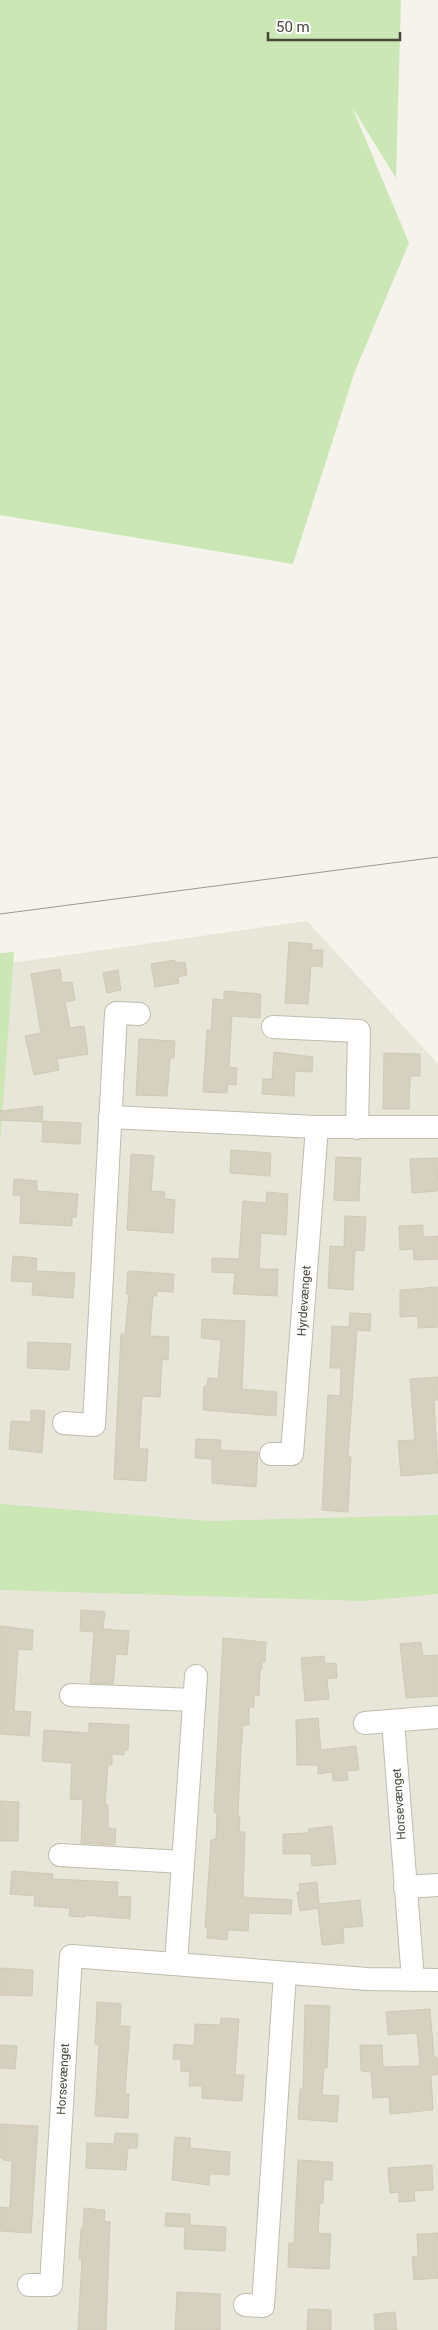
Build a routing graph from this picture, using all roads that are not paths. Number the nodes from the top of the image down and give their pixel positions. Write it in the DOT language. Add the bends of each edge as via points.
graph roads {
  1 [pos="139,1014"];
  2 [pos="273,1027"];
  3 [pos="110,1117"];
  4 [pos="317,1127"];
  5 [pos="438,1127"];
  6 [pos="357,1128"];
  7 [pos="64,1423"];
  8 [pos="271,1454"];
  9 [pos="196,1676"];
  10 [pos="71,1694"];
  11 [pos="194,1700"];
  12 [pos="438,1717"];
  13 [pos="393,1721"];
  14 [pos="365,1723"];
  15 [pos="60,1855"];
  16 [pos="183,1862"];
  17 [pos="438,1885"];
  18 [pos="405,1887"];
  19 [pos="176,1964"];
  20 [pos="284,1973"];
  21 [pos="413,1980"];
  22 [pos="438,1980"];
  23 [pos="28,2285"];
  24 [pos="245,2305"];
  1 -- 3 [label="street" via="116,1013"];
  2 -- 6 [label="street" via="359,1031"];
  3 -- 4 [label="street"];
  3 -- 7 [label="street" via="94,1425"];
  4 -- 6 [label="street"];
  4 -- 8 [label="street, Hyrdevænget" via="292,1454"];
  5 -- 6 [label="street"];
  9 -- 11 [label="street"];
  10 -- 11 [label="street"];
  11 -- 16 [label="street"];
  12 -- 13 [label="street"];
  13 -- 14 [label="street"];
  13 -- 18 [label="street, Horsevænget"];
  15 -- 16 [label="street"];
  16 -- 19 [label="street"];
  17 -- 18 [label="street"];
  18 -- 21 [label="street, Horsevænget"];
  19 -- 20 [label="street, Horsevænget"];
  19 -- 23 [label="street, Horsevænget" via="71,1956 51,2285"];
  20 -- 21 [label="street, Horsevænget"];
  20 -- 24 [label="street" via="263,2306"];
  21 -- 22 [label="street, Horsevænget"];
}
